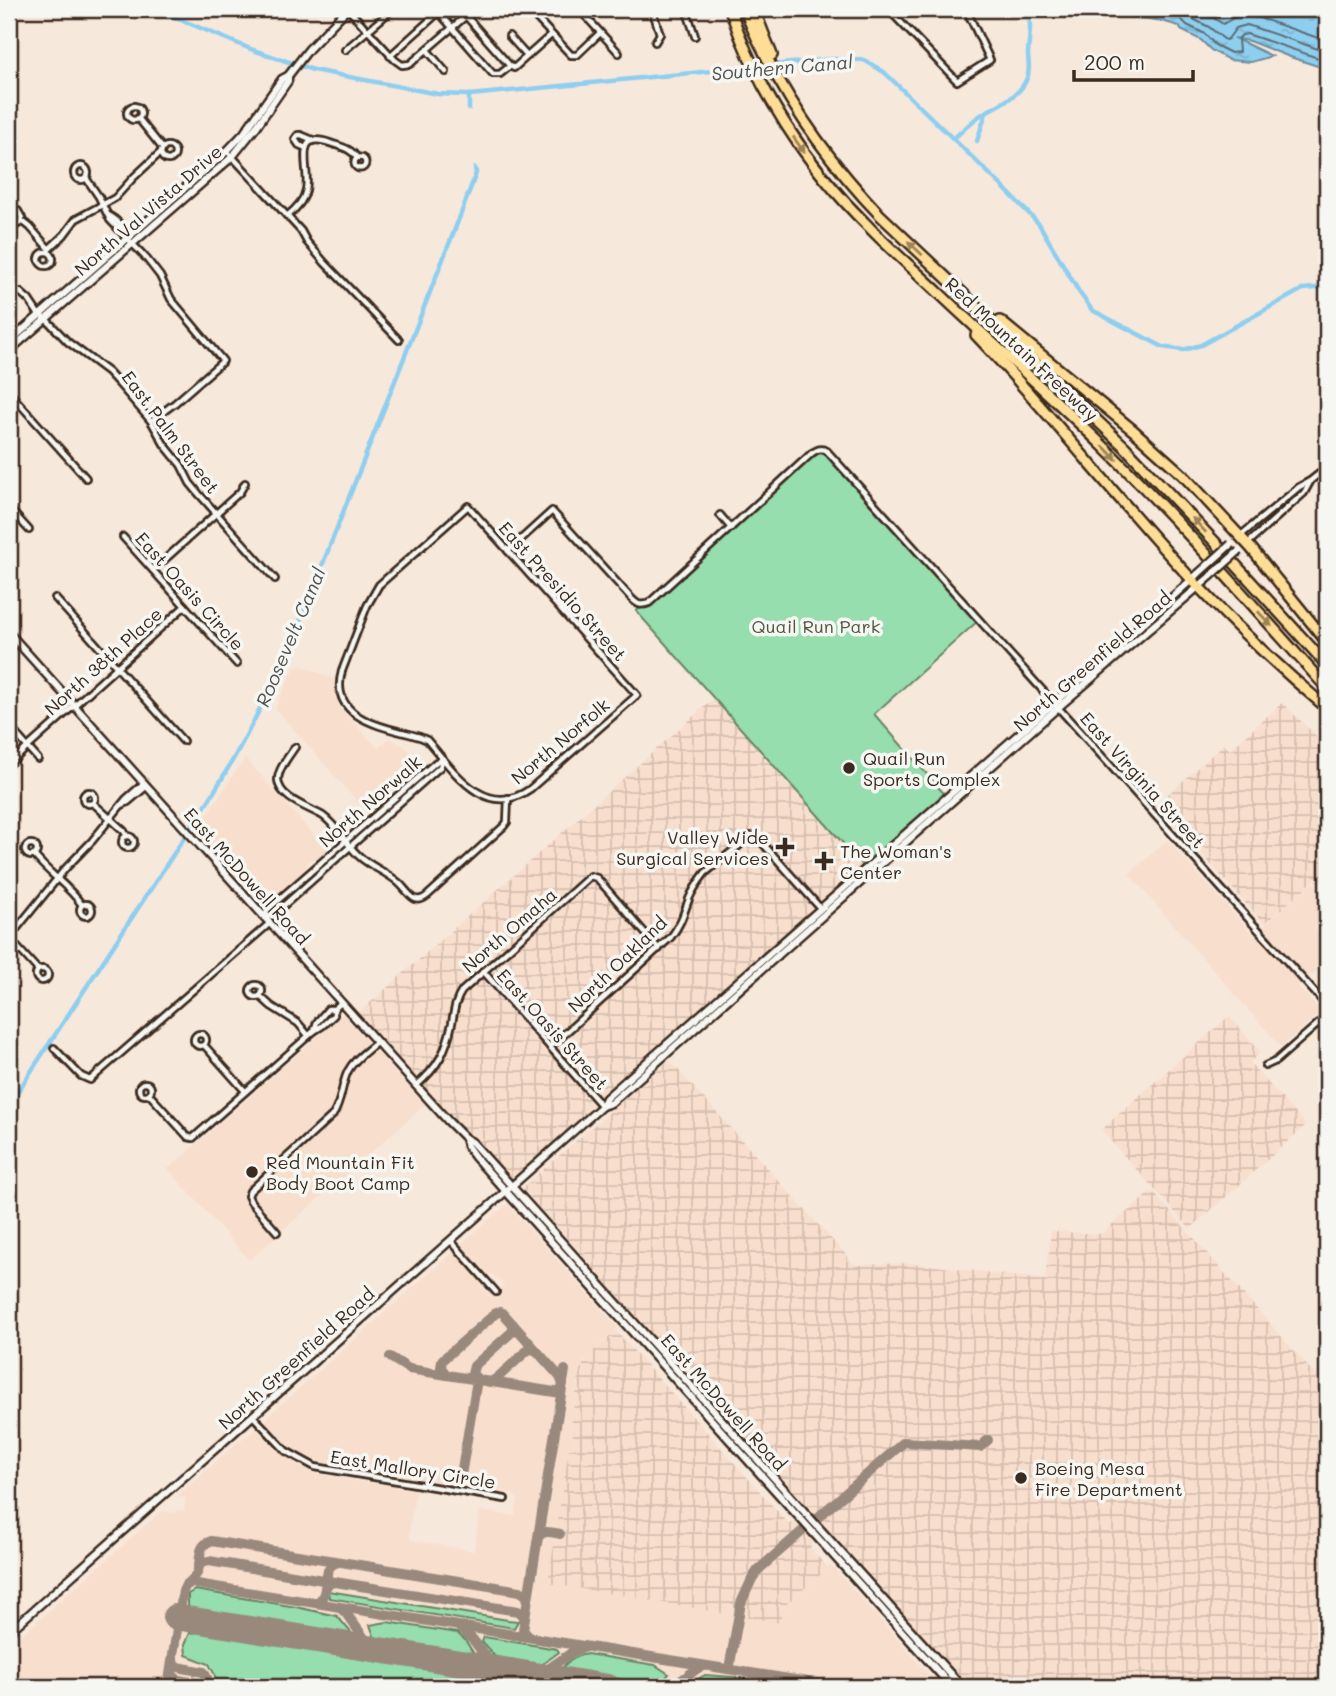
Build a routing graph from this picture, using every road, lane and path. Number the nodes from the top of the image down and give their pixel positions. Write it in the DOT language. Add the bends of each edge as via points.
graph roads {
  1 [pos="347,9"];
  2 [pos="393,9"];
  3 [pos="474,9"];
  4 [pos="528,9"];
  5 [pos="579,9"];
  6 [pos="652,9"];
  7 [pos="687,9"];
  8 [pos="723,9"];
  9 [pos="730,9"];
  10 [pos="745,9"];
  11 [pos="754,9"];
  12 [pos="888,9"];
  13 [pos="966,9"];
  14 [pos="437,10"];
  15 [pos="466,16"];
  16 [pos="453,27"];
  17 [pos="368,31"];
  18 [pos="600,33"];
  19 [pos="759,33"];
  20 [pos="551,34"];
  21 [pos="509,36"];
  22 [pos="695,36"];
  23 [pos="655,42"];
  24 [pos="345,50"];
  25 [pos="427,50"];
  26 [pos="619,54"];
  27 [pos="390,56"];
  28 [pos="527,56"];
  29 [pos="749,58"];
  30 [pos="510,66"];
  31 [pos="446,72"];
  32 [pos="138,118"];
  33 [pos="313,140"];
  34 [pos="306,148"];
  35 [pos="229,154"];
  36 [pos="358,158"];
  37 [pos="86,178"];
  38 [pos="102,206"];
  39 [pos="9,212"];
  40 [pos="287,216"];
  41 [pos="21,220"];
  42 [pos="9,223"];
  43 [pos="130,240"];
  44 [pos="899,256"];
  45 [pos="9,282"];
  46 [pos="15,293"];
  47 [pos="9,295"];
  48 [pos="964,295"];
  49 [pos="42,317"];
  50 [pos="399,340"];
  51 [pos="9,342"];
  52 [pos="9,351"];
  53 [pos="9,392"];
  54 [pos="151,421"];
  55 [pos="1324,470"];
  56 [pos="86,478"];
  57 [pos="1310,481"];
  58 [pos="245,483"];
  59 [pos="9,508"];
  60 [pos="216,514"];
  61 [pos="720,515"];
  62 [pos="731,528"];
  63 [pos="29,530"];
  64 [pos="123,537"];
  65 [pos="1240,543"];
  66 [pos="508,551"];
  67 [pos="153,570"];
  68 [pos="1195,576"];
  69 [pos="275,579"];
  70 [pos="1202,584"];
  71 [pos="55,598"];
  72 [pos="185,606"];
  73 [pos="9,632"];
  74 [pos="1327,642"];
  75 [pos="237,664"];
  76 [pos="1327,666"];
  77 [pos="117,667"];
  78 [pos="1327,688"];
  79 [pos="637,695"];
  80 [pos="74,705"];
  81 [pos="1056,705"];
  82 [pos="1327,708"];
  83 [pos="9,726"];
  84 [pos="183,741"];
  85 [pos="28,747"];
  86 [pos="295,747"];
  87 [pos="38,759"];
  88 [pos="443,759"];
  89 [pos="9,764"];
  90 [pos="146,785"];
  91 [pos="399,794"];
  92 [pos="403,799"];
  93 [pos="508,799"];
  94 [pos="93,803"];
  95 [pos="111,819"];
  96 [pos="127,836"];
  97 [pos="348,844"];
  98 [pos="34,855"];
  99 [pos="57,878"];
  100 [pos="82,905"];
  101 [pos="823,912"];
  102 [pos="267,920"];
  103 [pos="9,938"];
  104 [pos="659,948"];
  105 [pos="38,970"];
  106 [pos="483,971"];
  107 [pos="736,983"];
  108 [pos="260,996"];
  109 [pos="341,1003"];
  110 [pos="1327,1006"];
  111 [pos="712,1013"];
  112 [pos="1327,1016"];
  113 [pos="309,1035"];
  114 [pos="377,1042"];
  115 [pos="204,1045"];
  116 [pos="550,1046"];
  117 [pos="54,1048"];
  118 [pos="1265,1066"];
  119 [pos="416,1086"];
  120 [pos="245,1091"];
  121 [pos="149,1094"];
  122 [pos="603,1106"];
  123 [pos="508,1188"];
  124 [pos="277,1232"];
  125 [pos="450,1240"];
  126 [pos="496,1292"];
  127 [pos="631,1325"];
  128 [pos="253,1416"];
  129 [pos="505,1499"];
  130 [pos="9,1632"];
  131 [pos="952,1687"];
  132 [pos="962,1687"];
  1 -- 17 [label="street"];
  1 -- 35 [label="main road, North Val Vista Drive" via="282,79"];
  2 -- 17 [label="street"];
  3 -- 15 [label="street"];
  4 -- 20 [label="street"];
  5 -- 18 [label="street"];
  6 -- 23 [label="street" via="660,34"];
  7 -- 22 [label="street"];
  8 -- 29 [label="highway" via="739,47"];
  9 -- 29 [label="highway, Red Mountain Freeway"];
  10 -- 19 [label="highway, Red Mountain Freeway"];
  11 -- 19 [label="highway"];
  12 -- 13 [label="street" via="957,81 990,60"];
  14 -- 16 [label="street"];
  14 -- 27 [label="street"];
  15 -- 16 [label="street"];
  15 -- 30 [label="street"];
  16 -- 25 [label="street"];
  16 -- 30 [label="street" via="493,74"];
  17 -- 24 [label="street"];
  17 -- 27 [label="street"];
  18 -- 20 [label="street" via="577,55 571,55"];
  18 -- 26 [label="street"];
  48 -- 19 [label="highway, Red Mountain Freeway, one-way" via="849,182 790,99"];
  20 -- 28 [label="street"];
  21 -- 28 [label="street"];
  25 -- 27 [label="street" via="411,64 402,65"];
  25 -- 31 [label="street"];
  28 -- 30 [label="street" via="514,68"];
  29 -- 44 [label="highway, Red Mountain Freeway, one-way" via="784,123 813,163"];
  32 -- 38 [label="street" via="162,150"];
  33 -- 34 [label="street"];
  33 -- 34 [label="street" via="296,137"];
  33 -- 36 [label="street" via="350,150"];
  34 -- 40 [label="street" via="306,191"];
  35 -- 40 [label="street"];
  35 -- 43 [label="main road, North Val Vista Drive"];
  37 -- 38 [label="street"];
  38 -- 41 [label="street" via="76,219 48,251"];
  38 -- 43 [label="street"];
  39 -- 41 [label="street" via="18,211"];
  40 -- 50 [label="street"];
  41 -- 42 [label="street" via="16,225"];
  43 -- 49 [label="main road, North Val Vista Drive"];
  43 -- 54 [label="street" via="223,361"];
  44 -- 68 [label="highway"];
  44 -- 78 [label="highway, Red Mountain Freeway, one-way" via="1142,485"];
  45 -- 46 [label="street, East Palm Street"];
  46 -- 47 [label="street"];
  46 -- 49 [label="street, East Palm Street" via="20,292"];
  48 -- 65 [label="highway" via="1153,447"];
  76 -- 48 [label="highway, Red Mountain Freeway, one-way" via="1125,447"];
  49 -- 51 [label="main road, North Val Vista Drive"];
  49 -- 52 [label="main road, North Val Vista Drive"];
  49 -- 54 [label="street, East Palm Street" via="108,372"];
  53 -- 56 [label="street"];
  54 -- 60 [label="street, East Palm Street" via="190,483"];
  55 -- 57 [label="street, North Greenfield Road"];
  57 -- 65 [label="street, North Greenfield Road"];
  57 -- 65 [label="street, North Greenfield Road" via="1304,493"];
  58 -- 60 [label="street"];
  59 -- 63 [label="street"];
  60 -- 67 [label="street"];
  60 -- 69 [label="street, East Palm Street"];
  61 -- 62 [label="street"];
  62 -- 66 [label="street" via="642,606 552,511"];
  62 -- 81 [label="street, East Virginia Street" via="812,453 827,451"];
  64 -- 67 [label="street, East Oasis Circle"];
  65 -- 68 [label="main road, North Greenfield Road, bridge"];
  65 -- 70 [label="main road, North Greenfield Road, bridge"];
  65 -- 74 [label="highway"];
  66 -- 79 [label="street, East Presidio Street"];
  66 -- 88 [label="street, East Presidio Street" via="468,506 373,594 341,671 343,699 359,718 427,740"];
  67 -- 72 [label="street, East Oasis Circle"];
  68 -- 70 [label="highway"];
  68 -- 81 [label="main road, North Greenfield Road"];
  70 -- 81 [label="main road, North Greenfield Road"];
  70 -- 82 [label="highway" via="1265,652"];
  71 -- 77 [label="street"];
  72 -- 75 [label="street, East Oasis Circle"];
  72 -- 77 [label="street, North 38th Place"];
  73 -- 80 [label="main road, East McDowell Road"];
  77 -- 80 [label="street, North 38th Place"];
  77 -- 84 [label="street"];
  79 -- 93 [label="street, North Norfolk" via="530,789"];
  80 -- 85 [label="street, North 38th Place"];
  80 -- 90 [label="main road, East McDowell Road"];
  81 -- 101 [label="main road, North Greenfield Road"];
  81 -- 110 [label="street, East Virginia Street"];
  83 -- 85 [label="street"];
  85 -- 87 [label="street"];
  85 -- 89 [label="street, North 38th Place"];
  86 -- 97 [label="street" via="280,771 282,789 322,816"];
  88 -- 91 [label="street, North Norwalk"];
  88 -- 92 [label="street, North Norwalk" via="440,767"];
  88 -- 93 [label="street" via="473,790"];
  90 -- 95 [label="street" via="126,799"];
  90 -- 102 [label="main road, East McDowell Road"];
  91 -- 92 [label="street"];
  91 -- 97 [label="street, North Norwalk"];
  92 -- 97 [label="street, North Norwalk"];
  93 -- 97 [label="street, North Norfolk" via="504,826 424,898 413,898"];
  94 -- 95 [label="street"];
  95 -- 96 [label="street"];
  95 -- 99 [label="street"];
  97 -- 102 [label="street, North Norwalk"];
  98 -- 99 [label="street"];
  99 -- 100 [label="street"];
  99 -- 103 [label="street"];
  101 -- 104 [label="street, North Oakland" via="758,838 751,836 705,873 678,928"];
  101 -- 107 [label="main road, North Greenfield Road"];
  101 -- 111 [label="main road, North Greenfield Road"];
  102 -- 109 [label="main road, East McDowell Road"];
  102 -- 117 [label="street, North Norwalk" via="90,1080"];
  103 -- 105 [label="street"];
  104 -- 106 [label="street, North Omaha" via="590,876"];
  104 -- 116 [label="street, North Oakland"];
  106 -- 116 [label="street, East Oasis Street"];
  106 -- 119 [label="street, North Omaha" via="459,995 443,1055"];
  107 -- 111 [label="main road"];
  107 -- 122 [label="main road, North Greenfield Road" via="606,1098"];
  108 -- 113 [label="street"];
  109 -- 113 [label="street" via="328,1009"];
  109 -- 114 [label="main road, East McDowell Road"];
  111 -- 122 [label="main road, North Greenfield Road"];
  112 -- 118 [label="street"];
  113 -- 120 [label="street"];
  114 -- 119 [label="main road, East McDowell Road"];
  114 -- 124 [label="street" via="351,1065 333,1115 248,1196"];
  115 -- 120 [label="street"];
  116 -- 122 [label="street, East Oasis Street"];
  119 -- 123 [label="main road, East McDowell Road" via="472,1142"];
  120 -- 121 [label="street" via="193,1138 188,1138"];
  122 -- 123 [label="main road, North Greenfield Road"];
  123 -- 125 [label="main road, North Greenfield Road"];
  123 -- 127 [label="main road, East McDowell Road"];
  125 -- 126 [label="street"];
  125 -- 128 [label="main road, North Greenfield Road"];
  127 -- 131 [label="main road, East McDowell Road"];
  127 -- 132 [label="main road, East McDowell Road"];
  128 -- 129 [label="street, East Mallory Circle" via="286,1451 315,1467"];
  128 -- 130 [label="main road, North Greenfield Road"];
}
